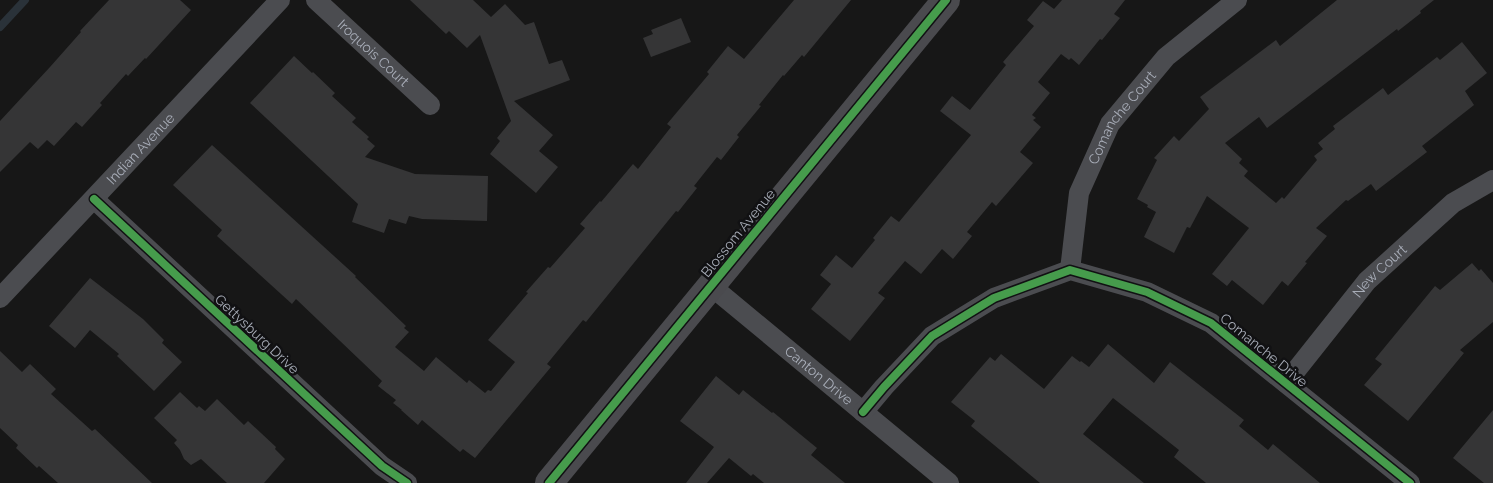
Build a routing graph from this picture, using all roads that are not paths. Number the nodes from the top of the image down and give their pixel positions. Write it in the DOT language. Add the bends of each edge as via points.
graph roads {
  1 [pos="280,0"];
  2 [pos="316,0"];
  3 [pos="946,0"];
  4 [pos="1237,0"];
  5 [pos="430,105"];
  6 [pos="1493,180"];
  7 [pos="94,199"];
  8 [pos="1070,270"];
  9 [pos="711,286"];
  10 [pos="0,298"];
  11 [pos="1286,383"];
  12 [pos="863,412"];
  13 [pos="407,483"];
  14 [pos="549,483"];
  15 [pos="949,483"];
  16 [pos="1410,483"];
  1 -- 7 [label="street, Indian Avenue"];
  2 -- 5 [label="street, Iroquois Court"];
  3 -- 9 [label="street, Blossom Avenue"];
  4 -- 8 [label="street, Comanche Court" via="1166,57 1110,124 1079,193"];
  6 -- 11 [label="street, New Court" via="1453,203 1367,280"];
  7 -- 10 [label="street, Indian Avenue"];
  7 -- 13 [label="street, Gettysburg Drive" via="382,466"];
  8 -- 11 [label="street, Comanche Drive" via="1147,292 1211,323"];
  8 -- 12 [label="street" via="994,298 932,336"];
  9 -- 12 [label="street, Canton Drive"];
  9 -- 14 [label="street, Blossom Avenue"];
  11 -- 16 [label="street, Comanche Drive"];
  12 -- 15 [label="street, Canton Drive"];
}
